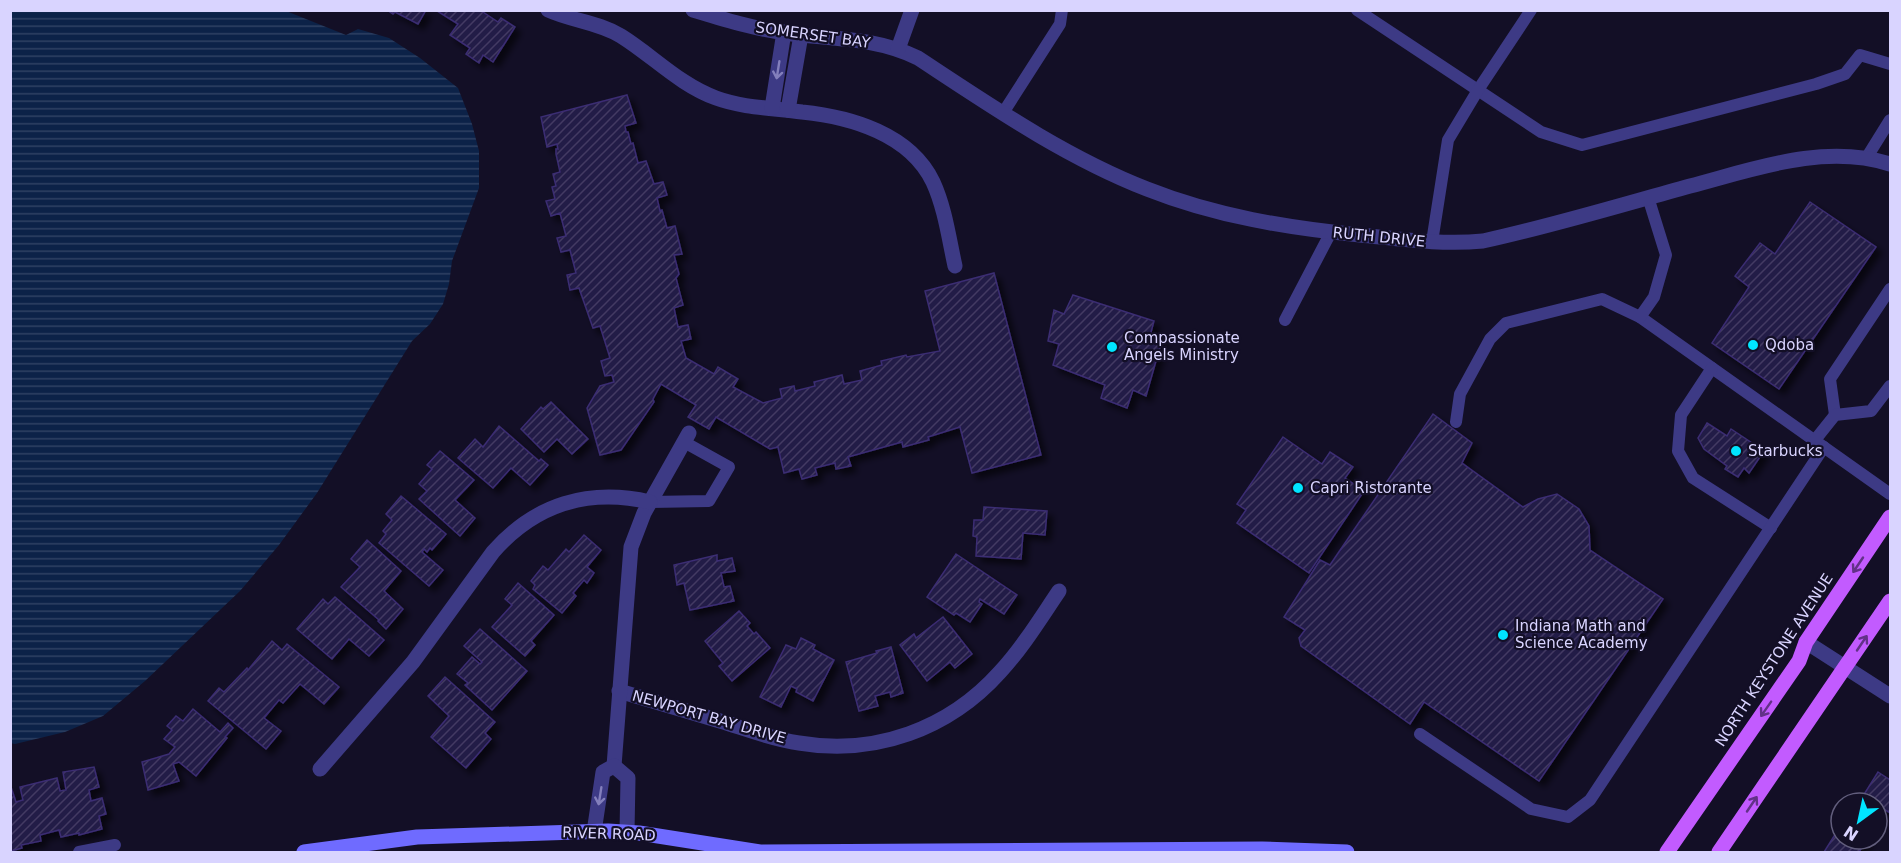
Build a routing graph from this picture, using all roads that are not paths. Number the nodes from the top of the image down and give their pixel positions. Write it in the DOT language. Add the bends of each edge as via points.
graph roads {
  1 [pos="548,10"];
  2 [pos="693,10"];
  3 [pos="912,10"];
  4 [pos="1062,10"];
  5 [pos="1357,10"];
  6 [pos="1531,10"];
  7 [pos="783,32"];
  8 [pos="801,35"];
  9 [pos="898,49"];
  10 [pos="1890,64"];
  11 [pos="1478,90"];
  12 [pos="780,109"];
  13 [pos="1003,113"];
  14 [pos="1890,120"];
  15 [pos="1867,157"];
  16 [pos="1890,164"];
  17 [pos="1648,197"];
  18 [pos="1331,232"];
  19 [pos="1432,242"];
  20 [pos="955,266"];
  21 [pos="1890,289"];
  22 [pos="1640,317"];
  23 [pos="1285,320"];
  24 [pos="1712,368"];
  25 [pos="1890,386"];
  26 [pos="1835,415"];
  27 [pos="1456,422"];
  28 [pos="687,437"];
  29 [pos="1819,444"];
  30 [pos="1890,494"];
  31 [pos="650,502"];
  32 [pos="1890,517"];
  33 [pos="1771,528"];
  34 [pos="1059,591"];
  35 [pos="1890,601"];
  36 [pos="1806,642"];
  37 [pos="1845,668"];
  38 [pos="619,691"];
  39 [pos="1890,696"];
  40 [pos="1420,734"];
  41 [pos="614,766"];
  42 [pos="320,769"];
  43 [pos="594,832"];
  44 [pos="627,832"];
  45 [pos="115,845"];
  46 [pos="1262,851"];
  47 [pos="80,852"];
  48 [pos="304,852"];
  49 [pos="1347,852"];
  50 [pos="1667,852"];
  51 [pos="1719,852"];
  1 -- 12 [label="street" via="603,26 698,92 737,104"];
  2 -- 7 [label="street, SOMERSET BAY"];
  3 -- 9 [label="street"];
  4 -- 13 [label="lane" via="1060,24"];
  5 -- 11 [label="lane"];
  6 -- 11 [label="lane"];
  7 -- 8 [label="street, SOMERSET BAY"];
  7 -- 12 [label="street, one-way"];
  8 -- 9 [label="street, SOMERSET BAY" via="878,43"];
  8 -- 12 [label="street"];
  9 -- 13 [label="street, RUTH DRIVE"];
  10 -- 11 [label="lane" via="1860,56 1845,74 1816,84 1582,145 1541,132"];
  11 -- 19 [label="lane" via="1448,140"];
  12 -- 20 [label="street" via="855,122 887,136 916,157 939,197"];
  13 -- 18 [label="street, RUTH DRIVE" via="1093,165 1147,189 1242,218"];
  14 -- 15 [label="lane"];
  15 -- 16 [label="street, RUTH DRIVE"];
  15 -- 17 [label="street, RUTH DRIVE" via="1804,158"];
  17 -- 19 [label="street, RUTH DRIVE" via="1483,241"];
  17 -- 22 [label="lane" via="1666,255 1654,297"];
  18 -- 19 [label="street, RUTH DRIVE"];
  18 -- 23 [label="lane"];
  21 -- 26 [label="lane" via="1830,379"];
  22 -- 24 [label="lane"];
  22 -- 27 [label="lane" via="1602,298 1506,323 1490,339 1460,394"];
  24 -- 29 [label="lane"];
  24 -- 33 [label="lane" via="1681,415 1678,451 1693,478"];
  25 -- 26 [label="lane" via="1871,411"];
  26 -- 29 [label="lane"];
  28 -- 31 [label="street, NEWPORT BAY DRIVE"];
  28 -- 31 [label="lane" via="729,467 709,501"];
  29 -- 30 [label="lane"];
  29 -- 33 [label="lane"];
  31 -- 38 [label="street, NEWPORT BAY DRIVE" via="629,559"];
  31 -- 42 [label="street" via="612,496 579,500 542,513 514,531 493,552 407,670"];
  32 -- 36 [label="main road, NORTH KEYSTONE AVENUE, one-way"];
  33 -- 40 [label="lane" via="1590,800 1569,817 1531,809"];
  34 -- 38 [label="street, NEWPORT BAY DRIVE" via="1020,649 979,693 927,728 891,740 856,746 800,744"];
  37 -- 35 [label="main road, one-way"];
  36 -- 37 [label="street"];
  36 -- 50 [label="main road, NORTH KEYSTONE AVENUE, one-way" via="1799,661"];
  37 -- 39 [label="street"];
  51 -- 37 [label="main road, one-way"];
  38 -- 41 [label="street, NEWPORT BAY DRIVE"];
  41 -- 43 [label="street, one-way" via="603,772"];
  41 -- 44 [label="street" via="628,778"];
  43 -- 44 [label="street, RIVER ROAD"];
  43 -- 48 [label="street, RIVER ROAD" via="417,837"];
  44 -- 46 [label="street, RIVER ROAD" via="760,852"];
  45 -- 47 [label="lane"];
  46 -- 49 [label="street, RIVER ROAD"];
}
